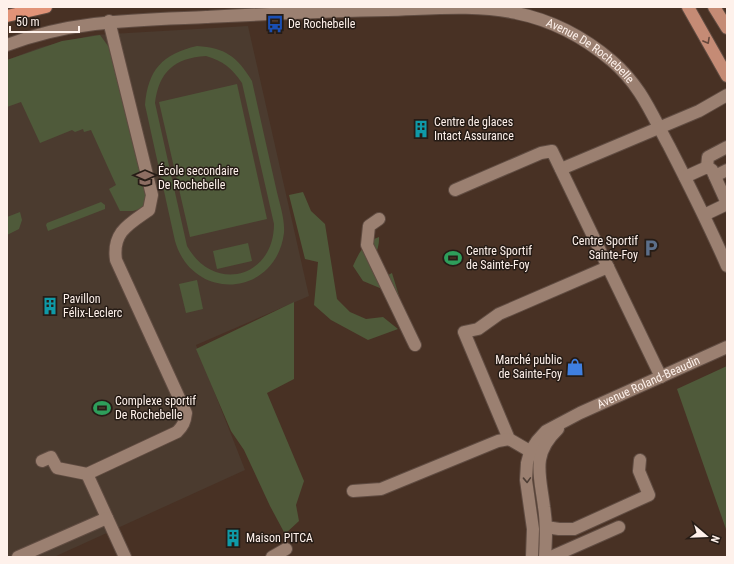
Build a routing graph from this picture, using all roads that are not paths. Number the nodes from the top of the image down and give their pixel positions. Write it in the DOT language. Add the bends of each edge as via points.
graph roads {
  1 [pos="46,7"];
  2 [pos="688,7"];
  3 [pos="714,7"];
  4 [pos="7,16"];
  5 [pos="109,21"];
  6 [pos="727,28"];
  7 [pos="7,45"];
  8 [pos="727,76"];
  9 [pos="727,95"];
  10 [pos="659,128"];
  11 [pos="727,147"];
  12 [pos="561,169"];
  13 [pos="727,170"];
  14 [pos="711,172"];
  15 [pos="685,177"];
  16 [pos="456,190"];
  17 [pos="726,198"];
  18 [pos="704,215"];
  19 [pos="379,219"];
  20 [pos="727,266"];
  21 [pos="608,267"];
  22 [pos="415,345"];
  23 [pos="727,347"];
  24 [pos="661,377"];
  25 [pos="509,439"];
  26 [pos="535,455"];
  27 [pos="640,460"];
  28 [pos="42,461"];
  29 [pos="87,474"];
  30 [pos="353,491"];
  31 [pos="107,518"];
  32 [pos="546,527"];
  33 [pos="619,527"];
  34 [pos="286,549"];
  35 [pos="565,554"];
  36 [pos="18,557"];
  37 [pos="125,557"];
  38 [pos="272,557"];
  39 [pos="532,557"];
  40 [pos="545,557"];
  41 [pos="551,557"];
  1 -- 4 [label="highway"];
  2 -- 8 [label="main road, one-way"];
  3 -- 6 [label="main road"];
  5 -- 7 [label="street, Avenue De Rochebelle" via="44,32"];
  5 -- 10 [label="street, Avenue De Rochebelle" via="361,10 473,9 516,12 554,25 592,46 612,61 647,102"];
  5 -- 29 [label="street" via="152,195 149,210 131,223 118,237 114,249 116,260 186,413 186,420 177,432"];
  9 -- 10 [label="street" via="699,111"];
  10 -- 12 [label="street"];
  10 -- 15 [label="street, Avenue De Rochebelle"];
  11 -- 14 [label="street" via="708,157"];
  12 -- 16 [label="street" via="552,152 541,153"];
  12 -- 21 [label="street"];
  13 -- 14 [label="street"];
  14 -- 15 [label="street"];
  14 -- 17 [label="street"];
  15 -- 18 [label="street, Avenue De Rochebelle"];
  17 -- 18 [label="street" via="725,205"];
  18 -- 20 [label="street, Avenue De Rochebelle"];
  19 -- 22 [label="street" via="369,226 367,245"];
  21 -- 24 [label="street"];
  21 -- 25 [label="street" via="499,314 478,329 464,332"];
  23 -- 24 [label="street, Avenue Roland-Beaudin"];
  24 -- 26 [label="street, Avenue Roland-Beaudin" via="569,419"];
  25 -- 26 [label="street"];
  25 -- 30 [label="street" via="498,440 381,489"];
  26 -- 32 [label="street, Avenue Roland-Beaudin"];
  26 -- 39 [label="street, Avenue Roland-Beaudin, one-way" via="526,480 533,529"];
  27 -- 32 [label="street" via="639,471 649,495 574,529"];
  28 -- 29 [label="street" via="51,457 57,468"];
  29 -- 31 [label="street"];
  31 -- 36 [label="street"];
  31 -- 37 [label="street"];
  32 -- 40 [label="street, Avenue Roland-Beaudin"];
  33 -- 35 [label="street"];
  34 -- 38 [label="street"];
  35 -- 41 [label="street"];
}
